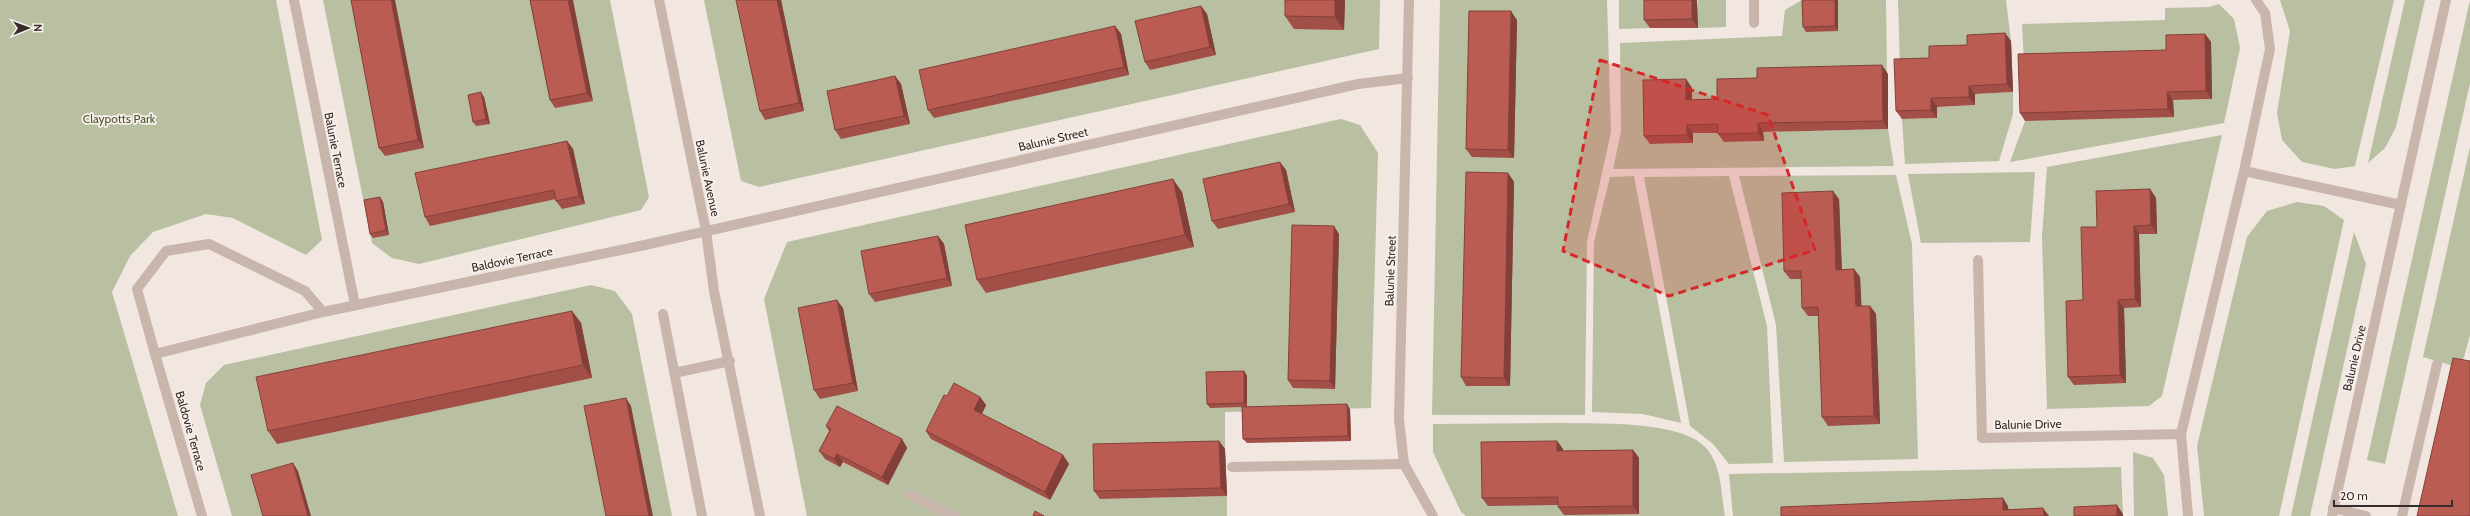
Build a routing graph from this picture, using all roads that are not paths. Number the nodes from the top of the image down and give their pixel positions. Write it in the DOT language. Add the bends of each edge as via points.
graph roads {
  1 [pos="294,0"];
  2 [pos="658,0"];
  3 [pos="1409,0"];
  4 [pos="1754,0"];
  5 [pos="2256,0"];
  6 [pos="2446,0"];
  7 [pos="1754,23"];
  8 [pos="1408,78"];
  9 [pos="2244,172"];
  10 [pos="2401,205"];
  11 [pos="706,231"];
  12 [pos="1978,260"];
  13 [pos="355,305"];
  14 [pos="323,312"];
  15 [pos="662,314"];
  16 [pos="155,354"];
  17 [pos="730,361"];
  18 [pos="2437,364"];
  19 [pos="674,373"];
  20 [pos="2181,434"];
  21 [pos="1404,464"];
  22 [pos="1232,467"];
  23 [pos="911,495"];
  24 [pos="2333,512"];
  25 [pos="202,516"];
  26 [pos="702,516"];
  27 [pos="760,516"];
  28 [pos="954,516"];
  29 [pos="1433,516"];
  30 [pos="2188,516"];
  31 [pos="2366,516"];
  32 [pos="2402,516"];
  1 -- 13 [label="street, Balunie Terrace"];
  2 -- 11 [label="street, Balunie Avenue"];
  3 -- 8 [label="street, Balunie Street"];
  4 -- 7 [label="street"];
  5 -- 9 [label="street" via="2265,13 2270,49"];
  6 -- 10 [label="street, Balunie Drive"];
  8 -- 11 [label="street, Balunie Street" via="1358,84"];
  8 -- 21 [label="street, Balunie Street" via="1399,419"];
  9 -- 10 [label="street"];
  9 -- 20 [label="street"];
  10 -- 24 [label="street, Balunie Drive"];
  11 -- 13 [label="street, Baldovie Terrace"];
  11 -- 17 [label="street, Balunie Avenue" via="714,291"];
  12 -- 20 [label="street, Balunie Drive" via="1982,438"];
  13 -- 14 [label="street, Baldovie Terrace"];
  14 -- 16 [label="street, Baldovie Terrace"];
  14 -- 16 [label="street, Baldovie Terrace" via="305,290 208,244 166,251 137,290"];
  15 -- 19 [label="street"];
  16 -- 25 [label="street, Baldovie Terrace"];
  17 -- 19 [label="street"];
  17 -- 27 [label="street, Balunie Avenue"];
  18 -- 32 [label="street"];
  19 -- 26 [label="street"];
  20 -- 30 [label="street"];
  21 -- 22 [label="street"];
  21 -- 29 [label="street, Balunie Street"];
  23 -- 28 [label="street"];
  24 -- 31 [label="street"];
}
